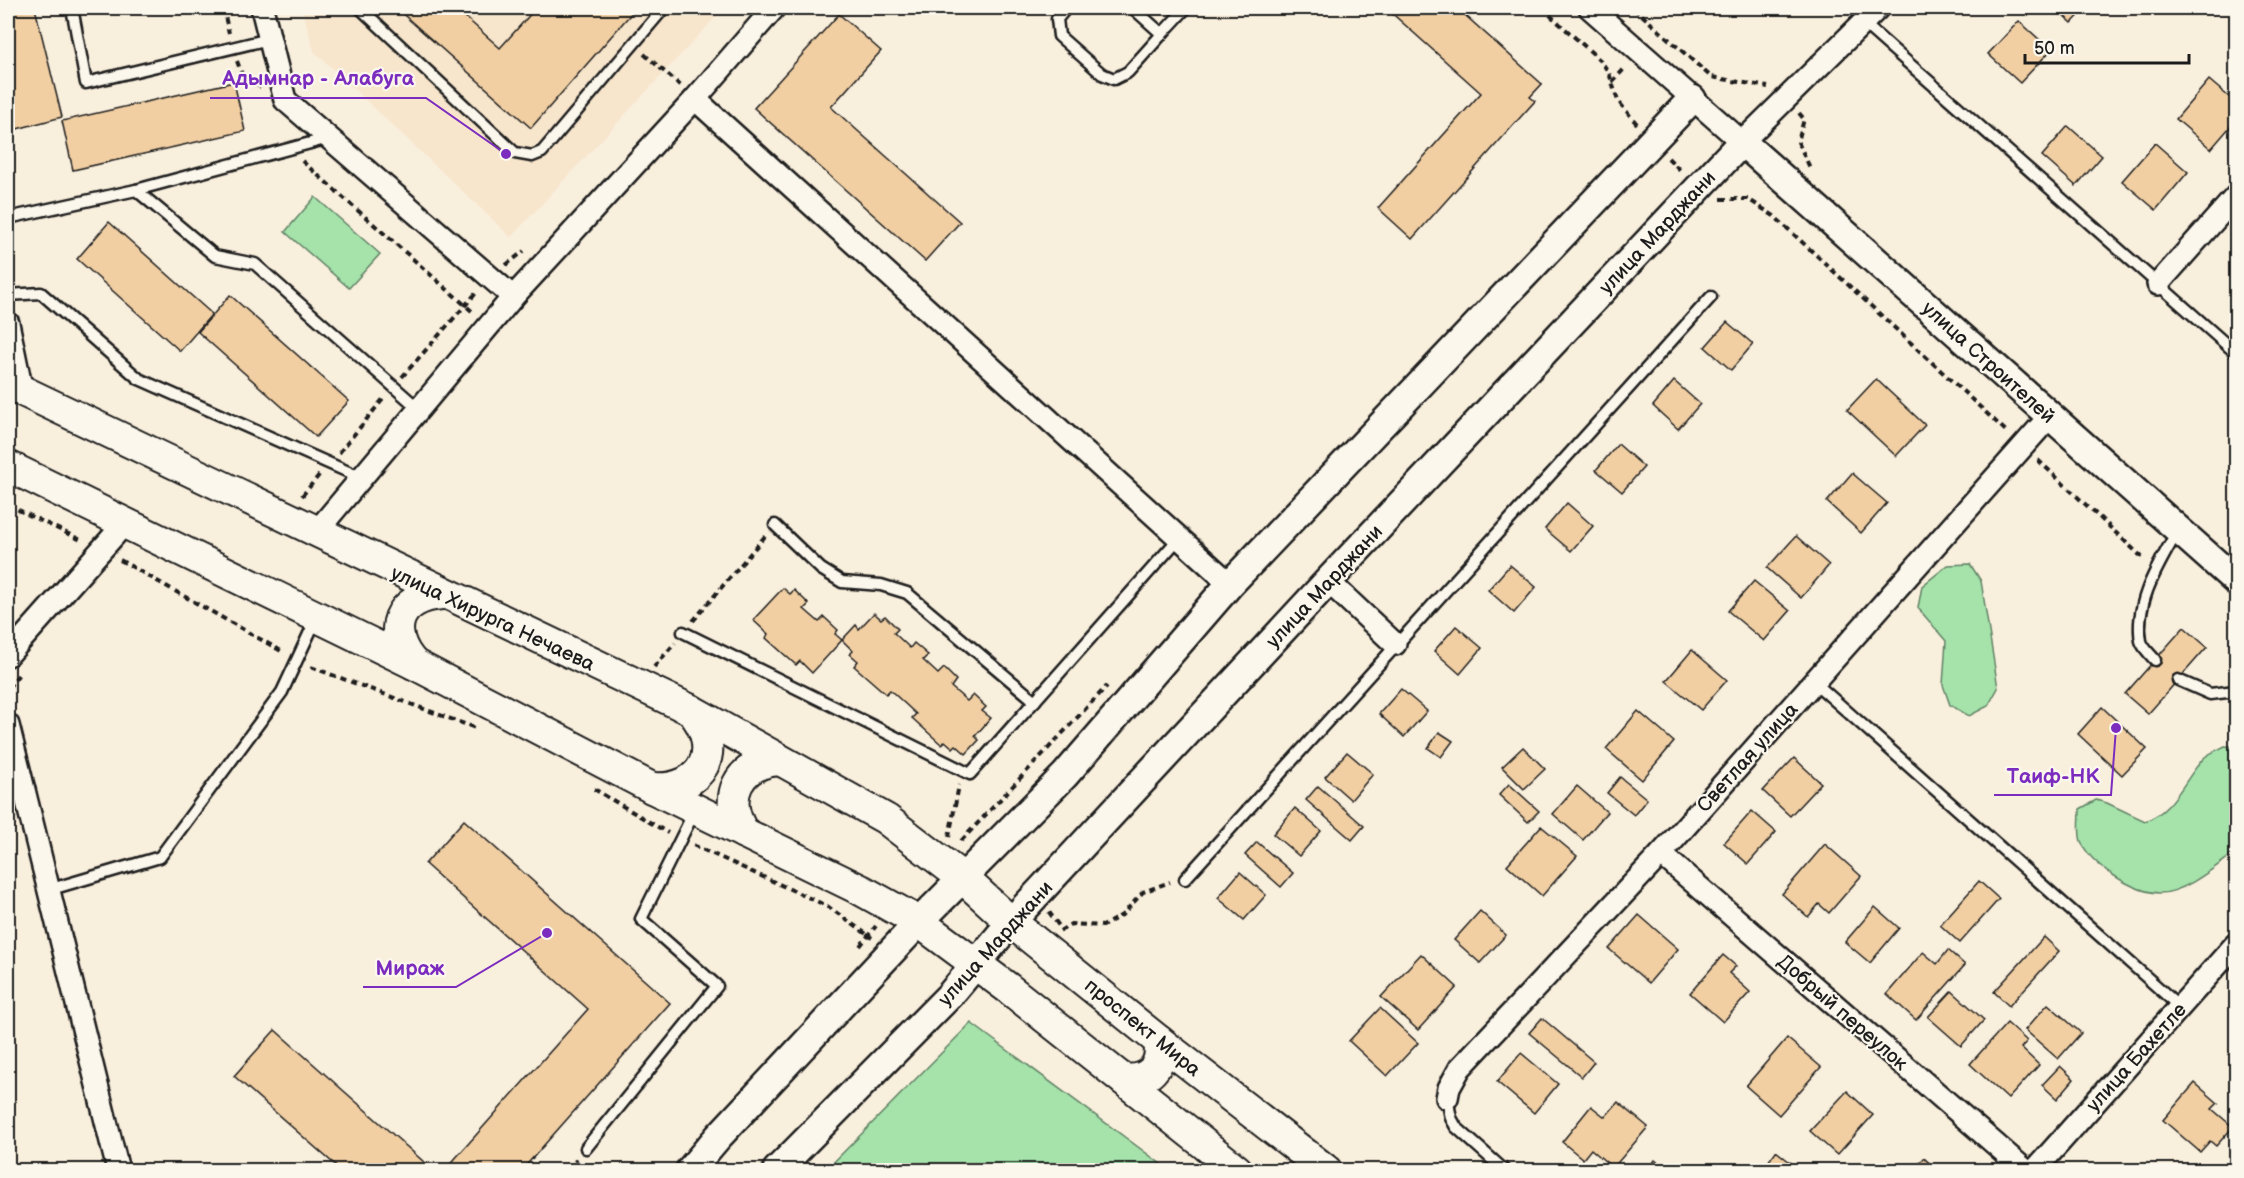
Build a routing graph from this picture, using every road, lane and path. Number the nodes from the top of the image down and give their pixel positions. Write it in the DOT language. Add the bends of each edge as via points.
graph roads {
  1 [pos="72,8"];
  2 [pos="262,8"];
  3 [pos="360,8"];
  4 [pos="664,8"];
  5 [pos="774,8"];
  6 [pos="1134,8"];
  7 [pos="1186,8"];
  8 [pos="1542,8"];
  9 [pos="1590,8"];
  10 [pos="1634,8"];
  11 [pos="1878,8"];
  12 [pos="1062,9"];
  13 [pos="1862,22"];
  14 [pos="1162,34"];
  15 [pos="269,39"];
  16 [pos="633,44"];
  17 [pos="685,75"];
  18 [pos="678,83"];
  19 [pos="670,92"];
  20 [pos="695,99"];
  21 [pos="1692,99"];
  22 [pos="1786,99"];
  23 [pos="329,138"];
  24 [pos="1651,141"];
  25 [pos="1742,142"];
  26 [pos="288,149"];
  27 [pos="1820,177"];
  28 [pos="1698,189"];
  29 [pos="136,190"];
  30 [pos="2236,196"];
  31 [pos="8,218"];
  32 [pos="530,247"];
  33 [pos="490,277"];
  34 [pos="2158,284"];
  35 [pos="8,295"];
  36 [pos="513,297"];
  37 [pos="1711,297"];
  38 [pos="465,306"];
  39 [pos="489,326"];
  40 [pos="8,327"];
  41 [pos="2236,353"];
  42 [pos="394,386"];
  43 [pos="15,387"];
  44 [pos="419,409"];
  45 [pos="2050,416"];
  46 [pos="2023,447"];
  47 [pos="330,464"];
  48 [pos="8,466"];
  49 [pos="362,478"];
  50 [pos="297,501"];
  51 [pos="8,505"];
  52 [pos="126,522"];
  53 [pos="775,525"];
  54 [pos="2178,530"];
  55 [pos="317,531"];
  56 [pos="1180,537"];
  57 [pos="100,551"];
  58 [pos="2156,570"];
  59 [pos="1328,581"];
  60 [pos="2236,582"];
  61 [pos="1230,584"];
  62 [pos="442,594"];
  63 [pos="317,616"];
  64 [pos="683,633"];
  65 [pos="1395,644"];
  66 [pos="8,655"];
  67 [pos="297,659"];
  68 [pos="2155,660"];
  69 [pos="414,664"];
  70 [pos="654,667"];
  71 [pos="2178,680"];
  72 [pos="1814,682"];
  73 [pos="2236,691"];
  74 [pos="1035,700"];
  75 [pos="691,710"];
  76 [pos="8,725"];
  77 [pos="486,732"];
  78 [pos="779,760"];
  79 [pos="961,770"];
  80 [pos="585,783"];
  81 [pos="652,788"];
  82 [pos="695,810"];
  83 [pos="744,833"];
  84 [pos="681,840"];
  85 [pos="945,843"];
  86 [pos="1661,854"];
  87 [pos="964,879"];
  88 [pos="1185,879"];
  89 [pos="48,890"];
  90 [pos="919,922"];
  91 [pos="1011,922"];
  92 [pos="1061,929"];
  93 [pos="875,940"];
  94 [pos="2236,944"];
  95 [pos="975,963"];
  96 [pos="2180,1007"];
  97 [pos="1159,1041"];
  98 [pos="1123,1079"];
  99 [pos="1447,1098"];
  100 [pos="586,1148"];
  101 [pos="576,1161"];
  102 [pos="118,1170"];
  103 [pos="586,1170"];
  104 [pos="690,1170"];
  105 [pos="777,1170"];
  106 [pos="1237,1170"];
  107 [pos="1326,1170"];
  108 [pos="1504,1170"];
  109 [pos="2025,1170"];
  110 [pos="2035,1170"];
  1 -- 15 [label="lane" via="86,83"];
  2 -- 15 [label="street"];
  3 -- 16 [label="lane" via="515,153 524,156 542,152"];
  4 -- 16 [label="lane"];
  5 -- 20 [label="street"];
  6 -- 14 [label="lane"];
  7 -- 14 [label="lane"];
  8 -- 24 [label="path" via="1601,61 1618,100"];
  9 -- 21 [label="street"];
  10 -- 22 [label="path" via="1711,77 1766,86"];
  11 -- 13 [label="street, улица Марджани"];
  12 -- 14 [label="lane" via="1056,26 1059,36 1107,78 1128,72"];
  13 -- 22 [label="street, улица Марджани"];
  13 -- 34 [label="lane"];
  15 -- 23 [label="street" via="285,100"];
  16 -- 18 [label="path"];
  17 -- 18 [label="path"];
  18 -- 19 [label="path"];
  18 -- 20 [label="path"];
  20 -- 36 [label="street"];
  20 -- 56 [label="street"];
  21 -- 24 [label="street"];
  21 -- 25 [label="street"];
  22 -- 25 [label="street, улица Марджани"];
  22 -- 27 [label="path" via="1804,119 1798,142 1811,170"];
  23 -- 26 [label="lane"];
  23 -- 33 [label="street"];
  24 -- 28 [label="path"];
  24 -- 61 [label="street"];
  25 -- 28 [label="street, улица Марджани"];
  25 -- 45 [label="street, улица Строителей"];
  26 -- 29 [label="lane"];
  26 -- 38 [label="path"];
  28 -- 46 [label="path" via="1713,199 1748,199 1774,216"];
  28 -- 59 [label="street, улица Марджани"];
  29 -- 31 [label="lane"];
  29 -- 42 [label="lane" via="215,256 255,264"];
  30 -- 34 [label="street"];
  32 -- 33 [label="path"];
  33 -- 36 [label="street"];
  33 -- 38 [label="path"];
  34 -- 41 [label="lane"];
  35 -- 47 [label="lane" via="41,292 139,379"];
  36 -- 39 [label="street"];
  37 -- 65 [label="lane"];
  38 -- 39 [label="path"];
  38 -- 42 [label="path"];
  39 -- 44 [label="street"];
  40 -- 43 [label="street"];
  42 -- 44 [label="lane"];
  42 -- 47 [label="path"];
  43 -- 55 [label="main road, улица Хирурга Нечаева"];
  44 -- 49 [label="street"];
  45 -- 46 [label="street, Светлая улица"];
  45 -- 54 [label="street, улица Строителей"];
  46 -- 58 [label="path"];
  46 -- 72 [label="street, Светлая улица"];
  47 -- 49 [label="lane"];
  47 -- 50 [label="path"];
  48 -- 52 [label="main road"];
  49 -- 55 [label="street"];
  51 -- 57 [label="path"];
  52 -- 57 [label="street"];
  52 -- 63 [label="main road"];
  53 -- 64 [label="path"];
  53 -- 74 [label="lane" via="821,569 842,582 881,585 907,593"];
  54 -- 58 [label="lane"];
  54 -- 60 [label="street, улица Строителей"];
  55 -- 62 [label="main road, улица Хирурга Нечаева"];
  56 -- 61 [label="street"];
  56 -- 74 [label="lane"];
  57 -- 66 [label="street"];
  57 -- 67 [label="path"];
  58 -- 68 [label="lane" via="2142,615 2141,643"];
  59 -- 65 [label="street"];
  59 -- 91 [label="street, улица Марджани"];
  61 -- 87 [label="street" via="1065,775"];
  62 -- 69 [label="main road" via="425,595 410,603 400,618 397,635 402,651"];
  62 -- 75 [label="main road, улица Хирурга Нечаева"];
  63 -- 67 [label="lane"];
  63 -- 69 [label="main road"];
  64 -- 70 [label="path"];
  64 -- 79 [label="lane"];
  65 -- 88 [label="lane"];
  67 -- 77 [label="path" via="316,670"];
  67 -- 89 [label="lane" via="282,692 160,857"];
  69 -- 81 [label="main road"];
  71 -- 73 [label="lane" via="2210,694"];
  72 -- 86 [label="street, Светлая улица"];
  72 -- 96 [label="lane"];
  74 -- 79 [label="lane" via="969,774"];
  75 -- 78 [label="main road, улица Хирурга Нечаева"];
  75 -- 81 [label="main road" via="702,723 708,740 699,773 686,784"];
  76 -- 89 [label="street"];
  78 -- 83 [label="main road" via="754,766 737,785 733,810"];
  78 -- 87 [label="main road, улица Хирурга Нечаева" via="886,819"];
  79 -- 85 [label="path" via="951,834"];
  80 -- 84 [label="path"];
  81 -- 82 [label="main road"];
  82 -- 83 [label="main road"];
  82 -- 84 [label="lane"];
  83 -- 90 [label="main road"];
  84 -- 93 [label="path" via="827,906"];
  84 -- 100 [label="lane" via="641,919 717,986"];
  86 -- 99 [label="street, Светлая улица" via="1460,1068"];
  86 -- 109 [label="street, Добрый переулок"];
  87 -- 90 [label="street"];
  87 -- 91 [label="main road, проспект Мира"];
  88 -- 92 [label="path" via="1153,886 1122,915 1103,926 1071,924"];
  89 -- 102 [label="street"];
  90 -- 95 [label="main road"];
  90 -- 104 [label="street"];
  91 -- 95 [label="street, улица Марджани"];
  91 -- 97 [label="main road, проспект Мира"];
  94 -- 96 [label="street, улица Бахетле"];
  95 -- 98 [label="main road"];
  95 -- 105 [label="street, улица Марджани" via="950,995"];
  96 -- 110 [label="street, улица Бахетле"];
  97 -- 98 [label="main road" via="1160,1057 1153,1071 1139,1080"];
  97 -- 107 [label="main road, проспект Мира"];
  98 -- 106 [label="main road"];
  99 -- 108 [label="lane" via="1456,1127"];
  101 -- 103 [label="path"];
}
